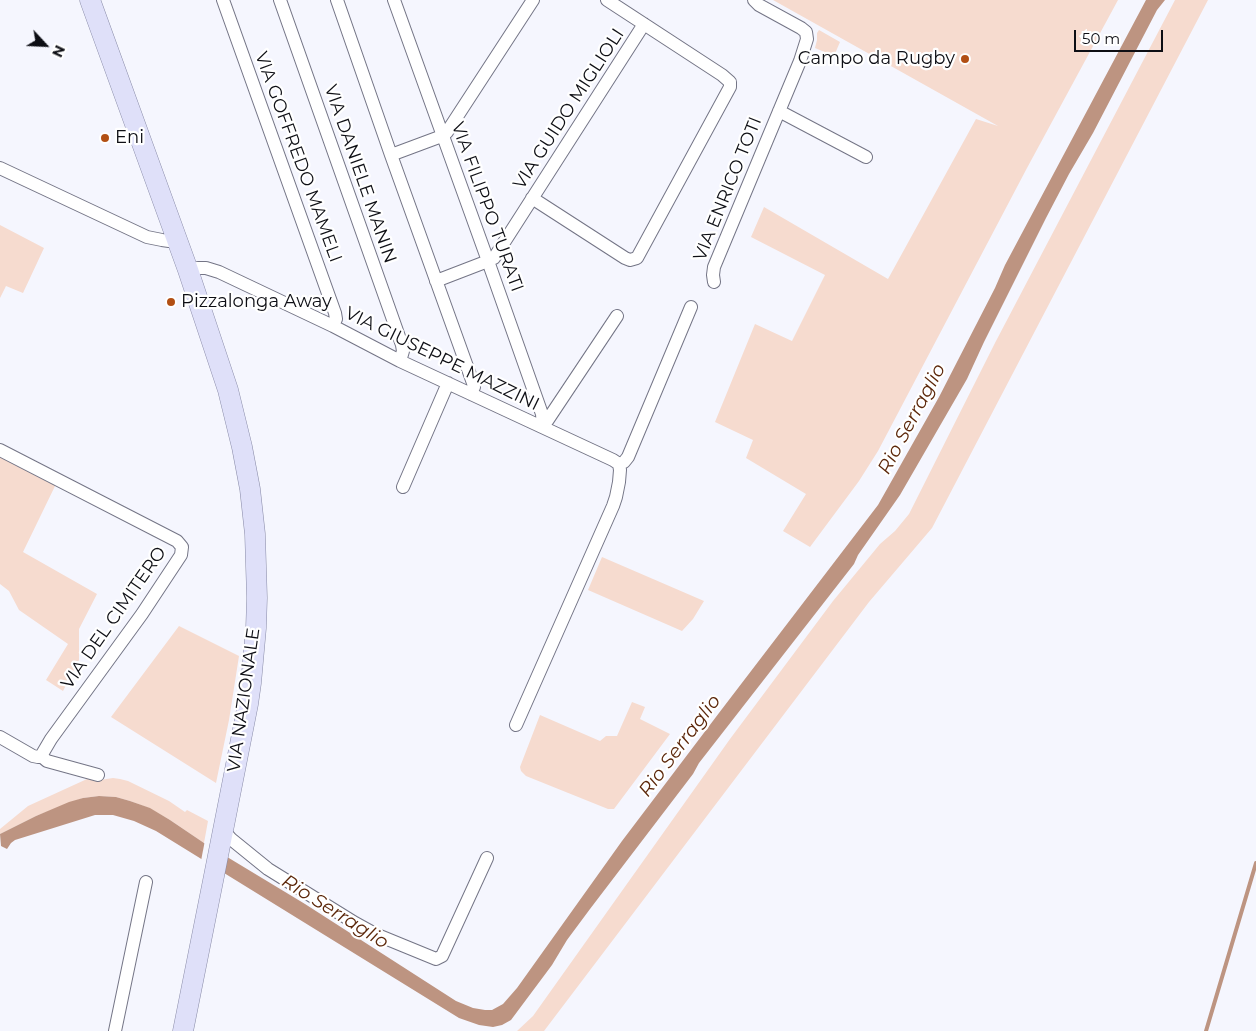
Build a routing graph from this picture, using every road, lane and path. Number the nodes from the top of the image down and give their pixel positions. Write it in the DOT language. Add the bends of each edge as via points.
graph roads {
  1 [pos="90,0"];
  2 [pos="223,0"];
  3 [pos="280,0"];
  4 [pos="337,0"];
  5 [pos="394,0"];
  6 [pos="533,0"];
  7 [pos="607,0"];
  8 [pos="754,0"];
  9 [pos="644,24"];
  10 [pos="779,110"];
  11 [pos="442,136"];
  12 [pos="391,155"];
  13 [pos="866,157"];
  14 [pos="0,168"];
  15 [pos="532,198"];
  16 [pos="176,238"];
  17 [pos="488,261"];
  18 [pos="188,270"];
  19 [pos="436,281"];
  20 [pos="714,282"];
  21 [pos="691,307"];
  22 [pos="617,316"];
  23 [pos="333,326"];
  24 [pos="400,360"];
  25 [pos="448,383"];
  26 [pos="471,394"];
  27 [pos="543,427"];
  28 [pos="0,450"];
  29 [pos="618,464"];
  30 [pos="403,486"];
  31 [pos="516,726"];
  32 [pos="0,737"];
  33 [pos="41,756"];
  34 [pos="98,775"];
  35 [pos="222,835"];
  36 [pos="487,858"];
  37 [pos="146,882"];
  38 [pos="115,1031"];
  39 [pos="183,1031"];
  1 -- 16 [label="main road, VIA NAZIONALE"];
  2 -- 23 [label="street, VIA GOFFREDO MAMELI" via="335,313"];
  3 -- 24 [label="street, VIA DANIELE MANIN" via="402,345"];
  4 -- 12 [label="street"];
  5 -- 11 [label="street, VIA FILIPPO TURATI"];
  6 -- 11 [label="street" via="453,125"];
  7 -- 9 [label="street"];
  8 -- 10 [label="street, VIA ENRICO TOTI" via="806,32 800,61"];
  9 -- 15 [label="street, VIA GUIDO MIGLIOLI"];
  9 -- 15 [label="street" via="722,75 730,82 730,87 642,251 634,260 625,258"];
  10 -- 13 [label="street, VIA ENRICO TOTI"];
  10 -- 20 [label="street, VIA ENRICO TOTI" via="714,267"];
  11 -- 12 [label="street"];
  11 -- 17 [label="street, VIA FILIPPO TURATI"];
  12 -- 19 [label="street"];
  14 -- 16 [label="street" via="147,237"];
  15 -- 17 [label="street, VIA GUIDO MIGLIOLI" via="494,258"];
  16 -- 18 [label="main road, VIA NAZIONALE"];
  17 -- 19 [label="street"];
  17 -- 27 [label="street, VIA FILIPPO TURATI" via="542,414"];
  18 -- 23 [label="street, VIA GIUSEPPE MAZZINI" via="206,268 220,272"];
  18 -- 35 [label="main road, VIA NAZIONALE" via="228,390 250,489 254,534 256,628 248,704"];
  19 -- 26 [label="street" via="473,383"];
  21 -- 29 [label="street" via="628,457"];
  22 -- 27 [label="street, VIA GIUSEPPE MAZZINI"];
  23 -- 24 [label="street, VIA GIUSEPPE MAZZINI"];
  24 -- 25 [label="street, VIA GIUSEPPE MAZZINI"];
  25 -- 26 [label="street, VIA GIUSEPPE MAZZINI"];
  25 -- 30 [label="street"];
  26 -- 27 [label="street, VIA GIUSEPPE MAZZINI"];
  27 -- 29 [label="street, VIA GIUSEPPE MAZZINI"];
  28 -- 33 [label="street, VIA DEL CIMITERO" via="177,540 182,547 181,555 142,614"];
  29 -- 31 [label="street" via="619,482 613,506"];
  32 -- 33 [label="street" via="33,756"];
  33 -- 34 [label="street" via="47,761"];
  35 -- 36 [label="street" via="268,869 355,923 436,959 442,956"];
  35 -- 39 [label="main road, VIA NAZIONALE"];
  37 -- 38 [label="street"];
}
